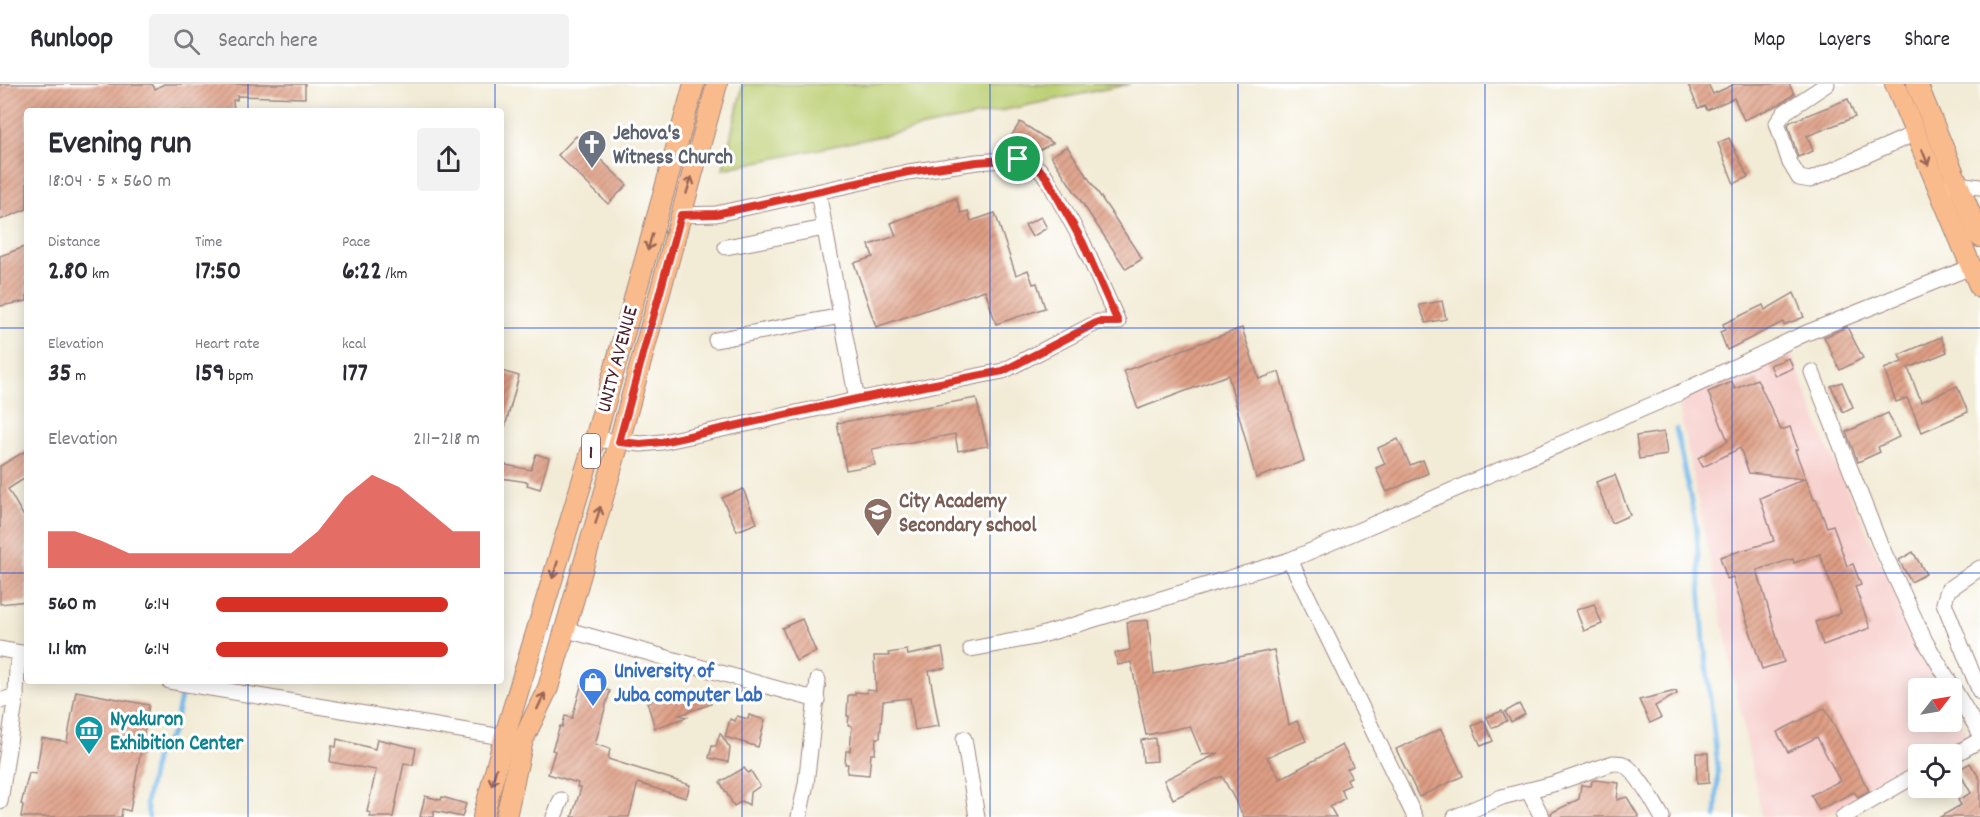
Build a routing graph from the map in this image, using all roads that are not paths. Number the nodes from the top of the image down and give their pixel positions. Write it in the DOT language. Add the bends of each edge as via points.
graph roads {
  1 [pos="694,84"];
  2 [pos="717,84"];
  3 [pos="1827,84"];
  4 [pos="1895,84"];
  5 [pos="1917,84"];
  6 [pos="1916,133"];
  7 [pos="1957,184"];
  8 [pos="1980,187"];
  9 [pos="1938,188"];
  10 [pos="818,192"];
  11 [pos="681,215"];
  12 [pos="825,228"];
  13 [pos="1980,237"];
  14 [pos="726,247"];
  15 [pos="1971,267"];
  16 [pos="1980,288"];
  17 [pos="841,316"];
  18 [pos="716,340"];
  19 [pos="1812,372"];
  20 [pos="857,399"];
  21 [pos="595,439"];
  22 [pos="619,442"];
  23 [pos="1290,560"];
  24 [pos="1980,568"];
  25 [pos="564,628"];
  26 [pos="971,649"];
  27 [pos="0,650"];
  28 [pos="24,654"];
  29 [pos="818,680"];
  30 [pos="187,684"];
  31 [pos="1980,692"];
  32 [pos="16,696"];
  33 [pos="817,700"];
  34 [pos="0,701"];
  35 [pos="1980,733"];
  36 [pos="513,739"];
  37 [pos="964,739"];
  38 [pos="1980,740"];
  39 [pos="1962,750"];
  40 [pos="1908,780"];
  41 [pos="1528,790"];
  42 [pos="561,800"];
  43 [pos="0,802"];
  44 [pos="1474,813"];
  45 [pos="483,817"];
  46 [pos="506,817"];
  47 [pos="554,817"];
  48 [pos="799,817"];
  49 [pos="977,817"];
  50 [pos="1415,817"];
  51 [pos="1455,817"];
  52 [pos="1542,817"];
  53 [pos="1662,817"];
  54 [pos="1843,817"];
  1 -- 21 [label="main road, UNITY AVENUE / 1, one-way"];
  11 -- 2 [label="main road, UNITY AVENUE / 1, one-way"];
  3 -- 6 [label="street" via="1785,112 1777,123 1799,178 1810,180"];
  4 -- 6 [label="main road"];
  5 -- 7 [label="main road"];
  6 -- 9 [label="main road, one-way"];
  7 -- 8 [label="street"];
  7 -- 9 [label="street"];
  7 -- 13 [label="main road"];
  9 -- 15 [label="main road"];
  10 -- 11 [label="street" via="716,214"];
  10 -- 12 [label="street"];
  10 -- 20 [label="street" via="908,172 977,162 1025,161 1047,178 1083,243 1118,322 1098,322 1003,371"];
  11 -- 22 [label="main road, UNITY AVENUE / 1"];
  12 -- 14 [label="street"];
  12 -- 17 [label="street"];
  15 -- 16 [label="main road"];
  15 -- 23 [label="street" via="1804,334 1677,394"];
  17 -- 18 [label="street"];
  17 -- 20 [label="street"];
  19 -- 35 [label="street" via="1879,542 1925,641"];
  20 -- 22 [label="street" via="662,442"];
  21 -- 22 [label="street"];
  21 -- 36 [label="main road, UNITY AVENUE / 1, one-way"];
  25 -- 22 [label="main road, UNITY AVENUE / 1, one-way"];
  23 -- 26 [label="street" via="1035,637"];
  23 -- 50 [label="street"];
  24 -- 31 [label="street" via="1948,590 1944,603"];
  25 -- 33 [label="street"];
  36 -- 25 [label="main road, UNITY AVENUE / 1, one-way" via="548,688"];
  27 -- 28 [label="street"];
  28 -- 32 [label="street" via="17,668"];
  29 -- 33 [label="street"];
  30 -- 36 [label="street"];
  32 -- 34 [label="street"];
  32 -- 43 [label="street"];
  33 -- 48 [label="street"];
  36 -- 45 [label="main road, UNITY AVENUE / 1, one-way"];
  36 -- 46 [label="main road, UNITY AVENUE / 1"];
  37 -- 49 [label="street"];
  38 -- 39 [label="street"];
  40 -- 54 [label="street"];
  41 -- 44 [label="street" via="1502,797"];
  41 -- 52 [label="street"];
  41 -- 53 [label="street" via="1622,763"];
  42 -- 47 [label="street"];
  44 -- 51 [label="street"];
}
